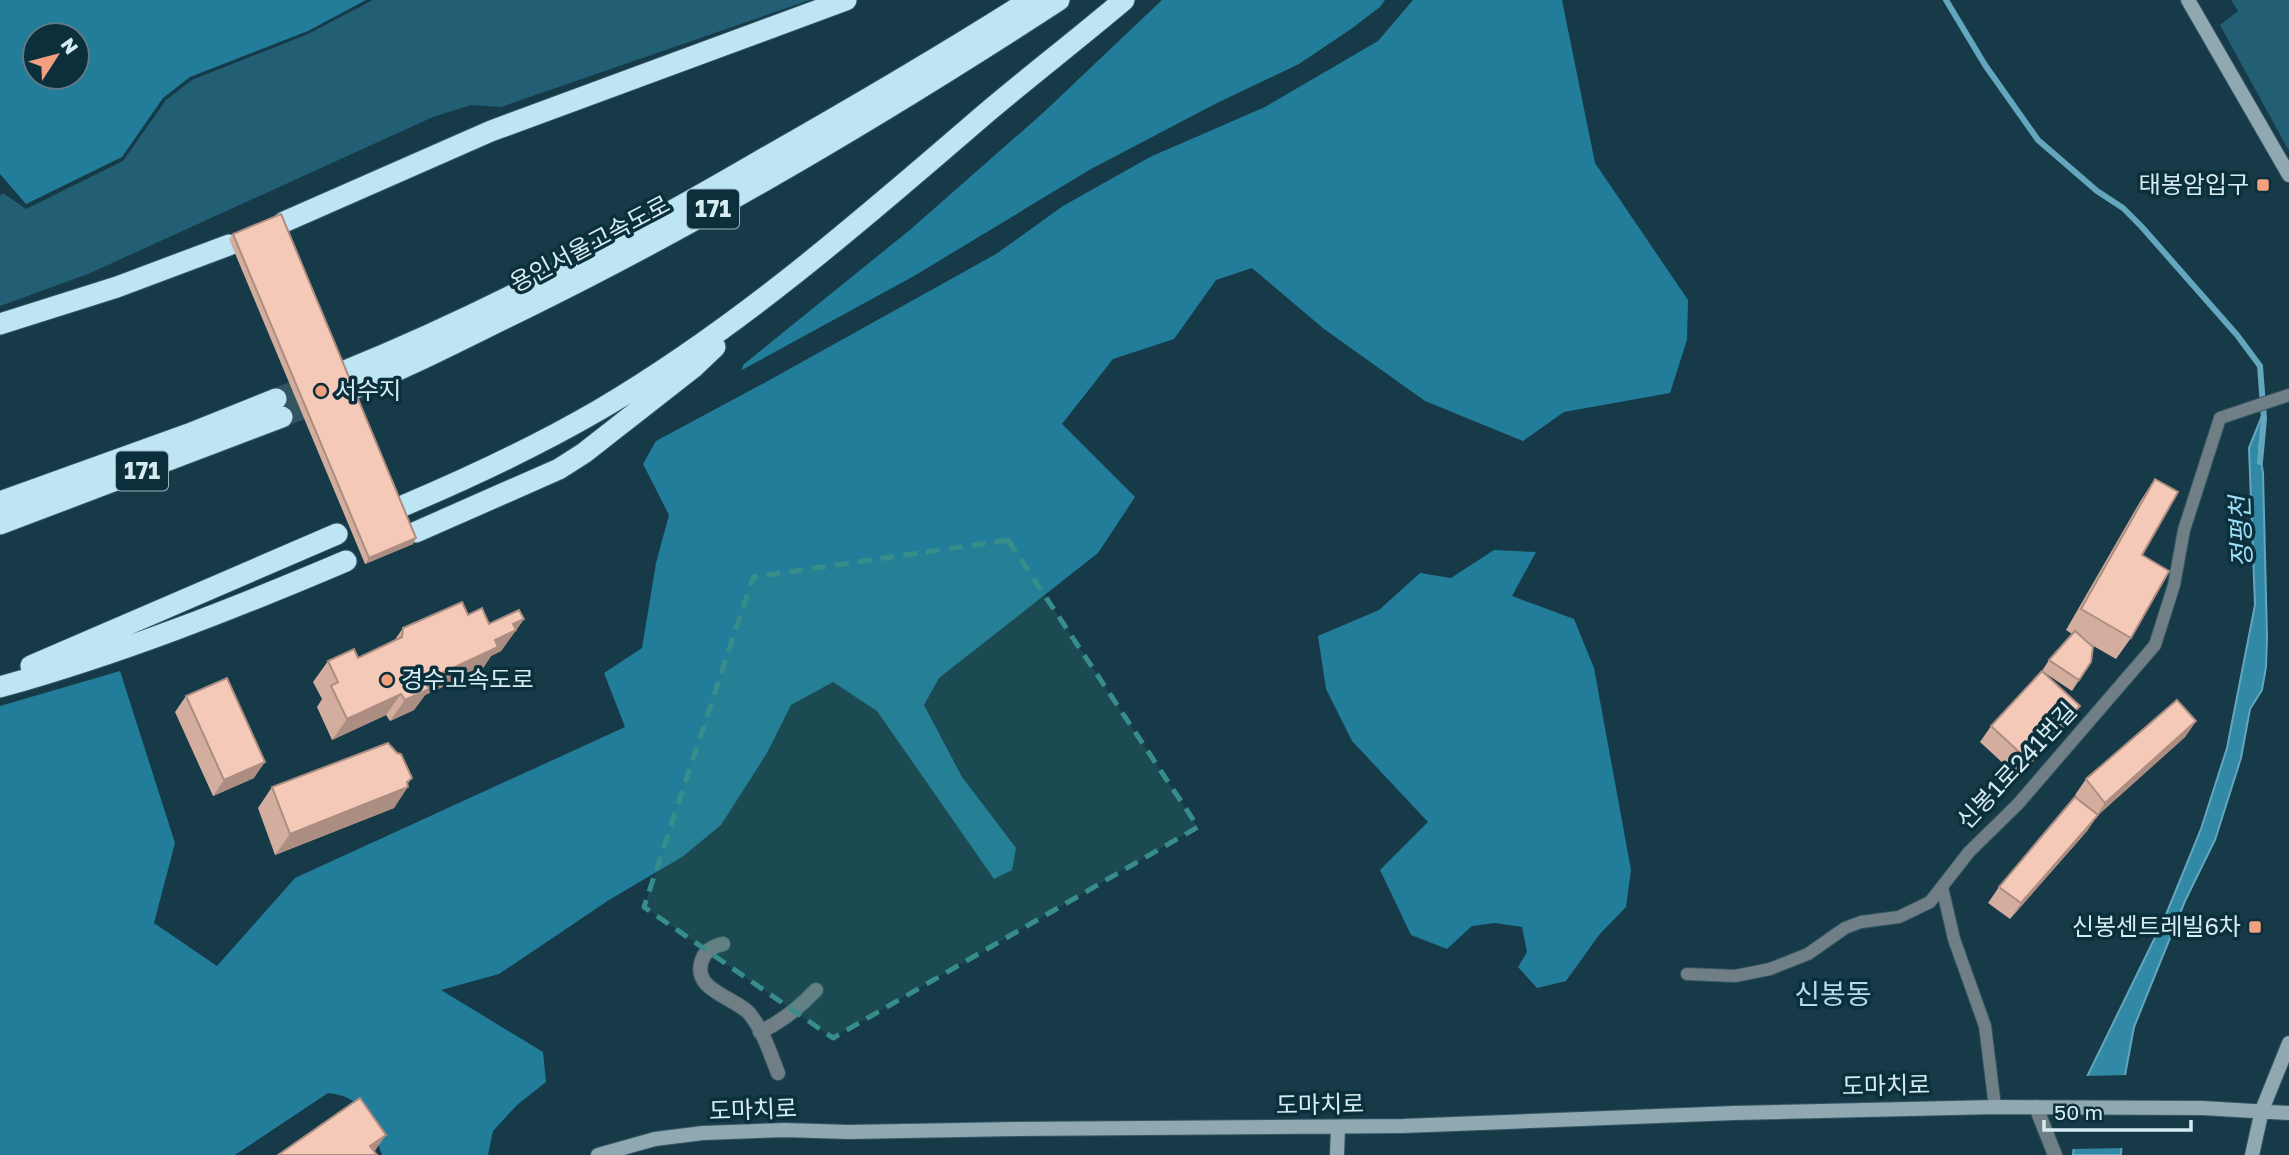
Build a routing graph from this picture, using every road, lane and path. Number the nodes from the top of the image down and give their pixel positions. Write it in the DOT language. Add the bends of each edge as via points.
graph roads {
  1 [pos="846,0"];
  2 [pos="1030,0"];
  3 [pos="1059,0"];
  4 [pos="1124,0"];
  5 [pos="2188,0"];
  6 [pos="2289,175"];
  7 [pos="284,222"];
  8 [pos="229,245"];
  9 [pos="779,287"];
  10 [pos="0,324"];
  11 [pos="2289,395"];
  12 [pos="0,502"];
  13 [pos="405,505"];
  14 [pos="0,524"];
  15 [pos="416,531"];
  16 [pos="337,534"];
  17 [pos="346,561"];
  18 [pos="0,680"];
  19 [pos="0,687"];
  20 [pos="1942,887"];
  21 [pos="723,944"];
  22 [pos="1687,974"];
  23 [pos="816,990"];
  24 [pos="760,1032"];
  25 [pos="2289,1043"];
  26 [pos="778,1073"];
  27 [pos="1995,1107"];
  28 [pos="2040,1107"];
  29 [pos="2262,1110"];
  30 [pos="2289,1113"];
  31 [pos="1338,1127"];
  32 [pos="598,1155"];
  33 [pos="1337,1155"];
  34 [pos="2055,1155"];
  35 [pos="2252,1155"];
  1 -- 7 [label="highway" via="491,131"];
  2 -- 3 [label="highway, 용인서울고속도로 / 171" via="943,56 684,205 349,380 391,374 592,275 855,126"];
  4 -- 9 [label="highway"];
  5 -- 6 [label="main road"];
  8 -- 10 [label="highway"];
  9 -- 13 [label="highway" via="600,409"];
  9 -- 15 [label="highway" via="694,367 584,453 559,469"];
  11 -- 20 [label="lane, 신봉1로241번길" via="2220,418 2184,530 2174,586 2155,645"];
  12 -- 14 [label="highway, 171" via="190,433 279,408"];
  16 -- 18 [label="highway"];
  17 -- 19 [label="highway" via="154,638"];
  20 -- 22 [label="lane, 신봉1로241번길" via="1915,911 1845,928 1808,954 1770,969 1735,976"];
  20 -- 27 [label="lane" via="1954,939 1984,1026"];
  21 -- 24 [label="street" via="701,961 703,980 749,1014"];
  23 -- 24 [label="street" via="779,1023"];
  24 -- 26 [label="street"];
  25 -- 29 [label="main road"];
  27 -- 28 [label="main road, 도마치로"];
  27 -- 31 [label="main road, 도마치로"];
  28 -- 29 [label="main road, 도마치로"];
  28 -- 34 [label="street"];
  29 -- 30 [label="main road"];
  29 -- 35 [label="main road"];
  31 -- 32 [label="main road, 도마치로" via="703,1133 655,1139"];
  31 -- 33 [label="main road"];
}
